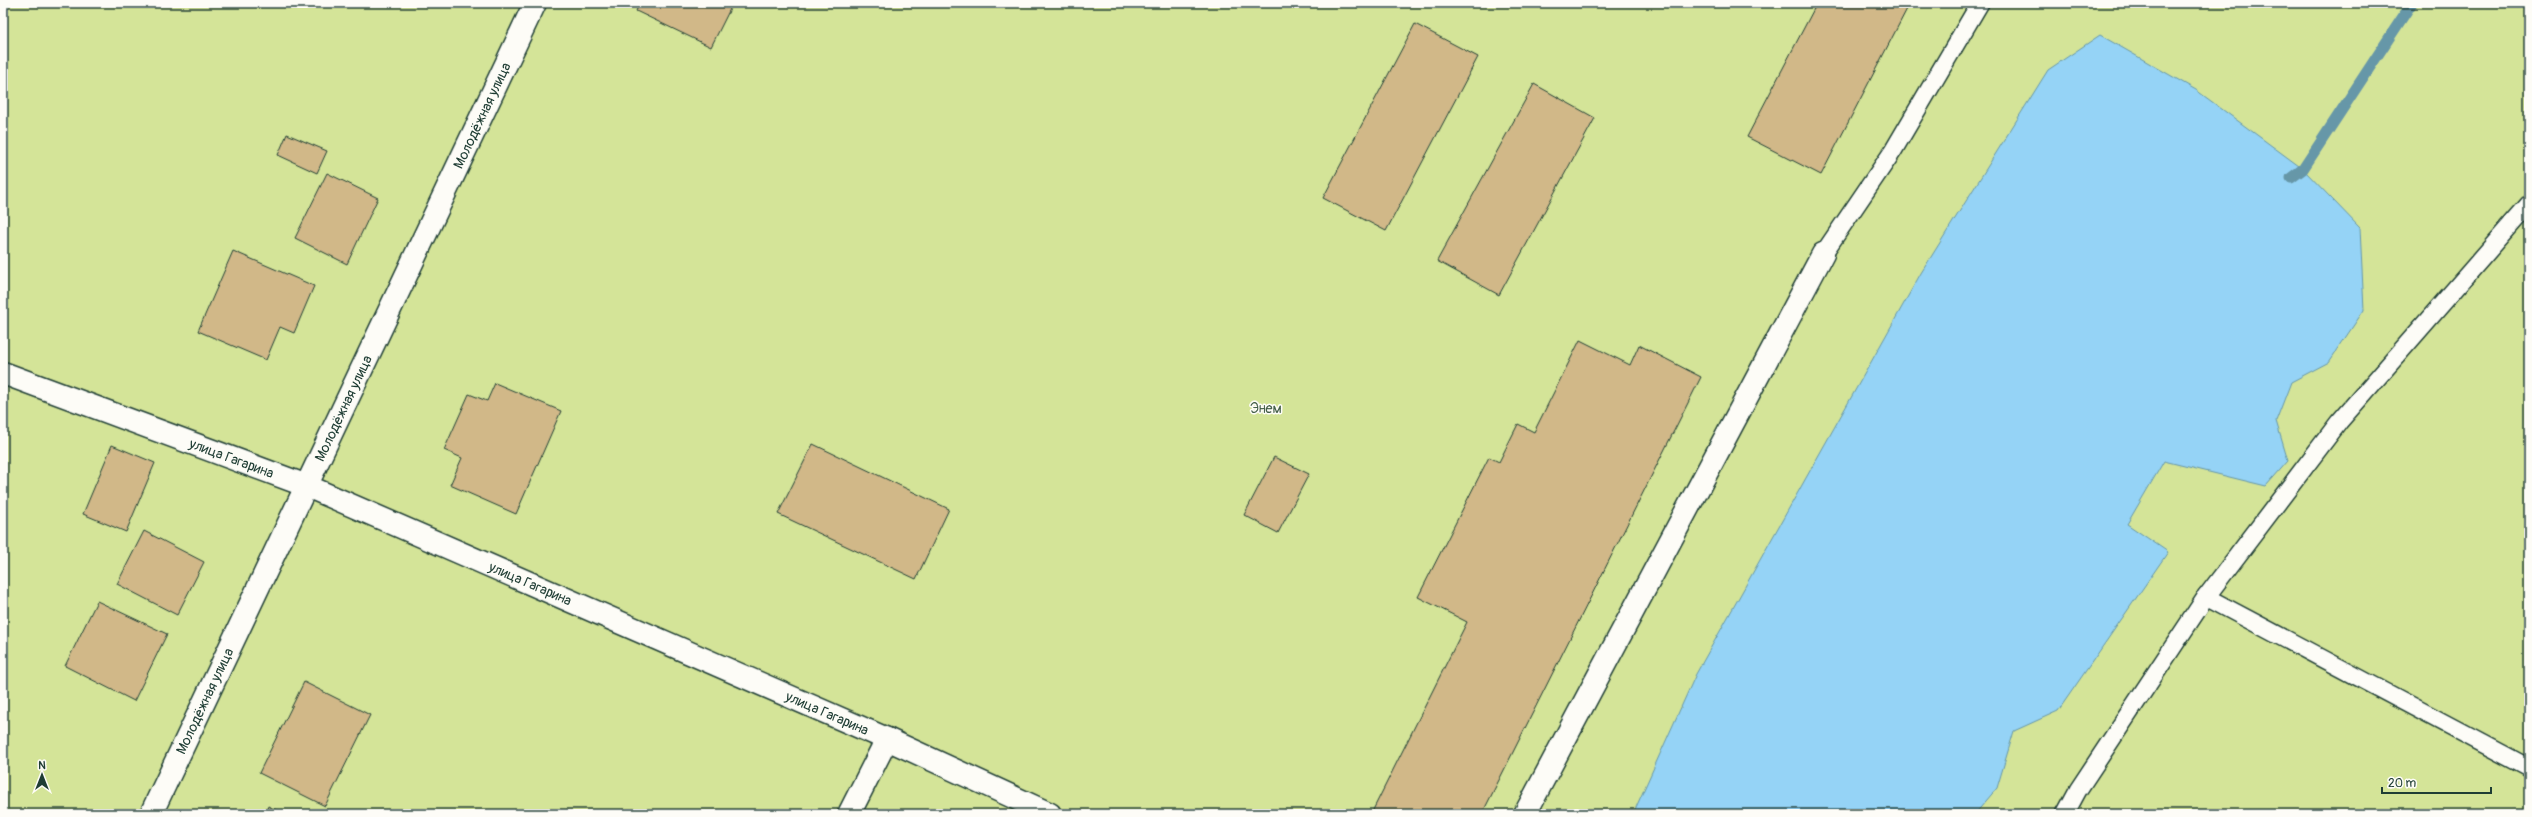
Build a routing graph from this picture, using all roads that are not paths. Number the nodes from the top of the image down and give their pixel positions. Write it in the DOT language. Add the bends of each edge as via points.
graph roads {
  1 [pos="535,3"];
  2 [pos="1980,3"];
  3 [pos="2529,204"];
  4 [pos="1823,254"];
  5 [pos="3,373"];
  6 [pos="307,486"];
  7 [pos="2206,598"];
  8 [pos="887,739"];
  9 [pos="2529,768"];
  10 [pos="151,814"];
  11 [pos="849,814"];
  12 [pos="1050,814"];
  13 [pos="1526,814"];
  14 [pos="2065,814"];
  1 -- 6 [label="street, Молодёжная улица"];
  2 -- 4 [label="lane" via="1893,151"];
  3 -- 7 [label="lane" via="2339,422"];
  4 -- 13 [label="street"];
  5 -- 6 [label="street, улица Гагарина"];
  6 -- 8 [label="street, улица Гагарина"];
  6 -- 10 [label="street, Молодёжная улица"];
  7 -- 9 [label="lane"];
  7 -- 14 [label="lane" via="2078,790"];
  8 -- 11 [label="street"];
  8 -- 12 [label="street, улица Гагарина"];
}
